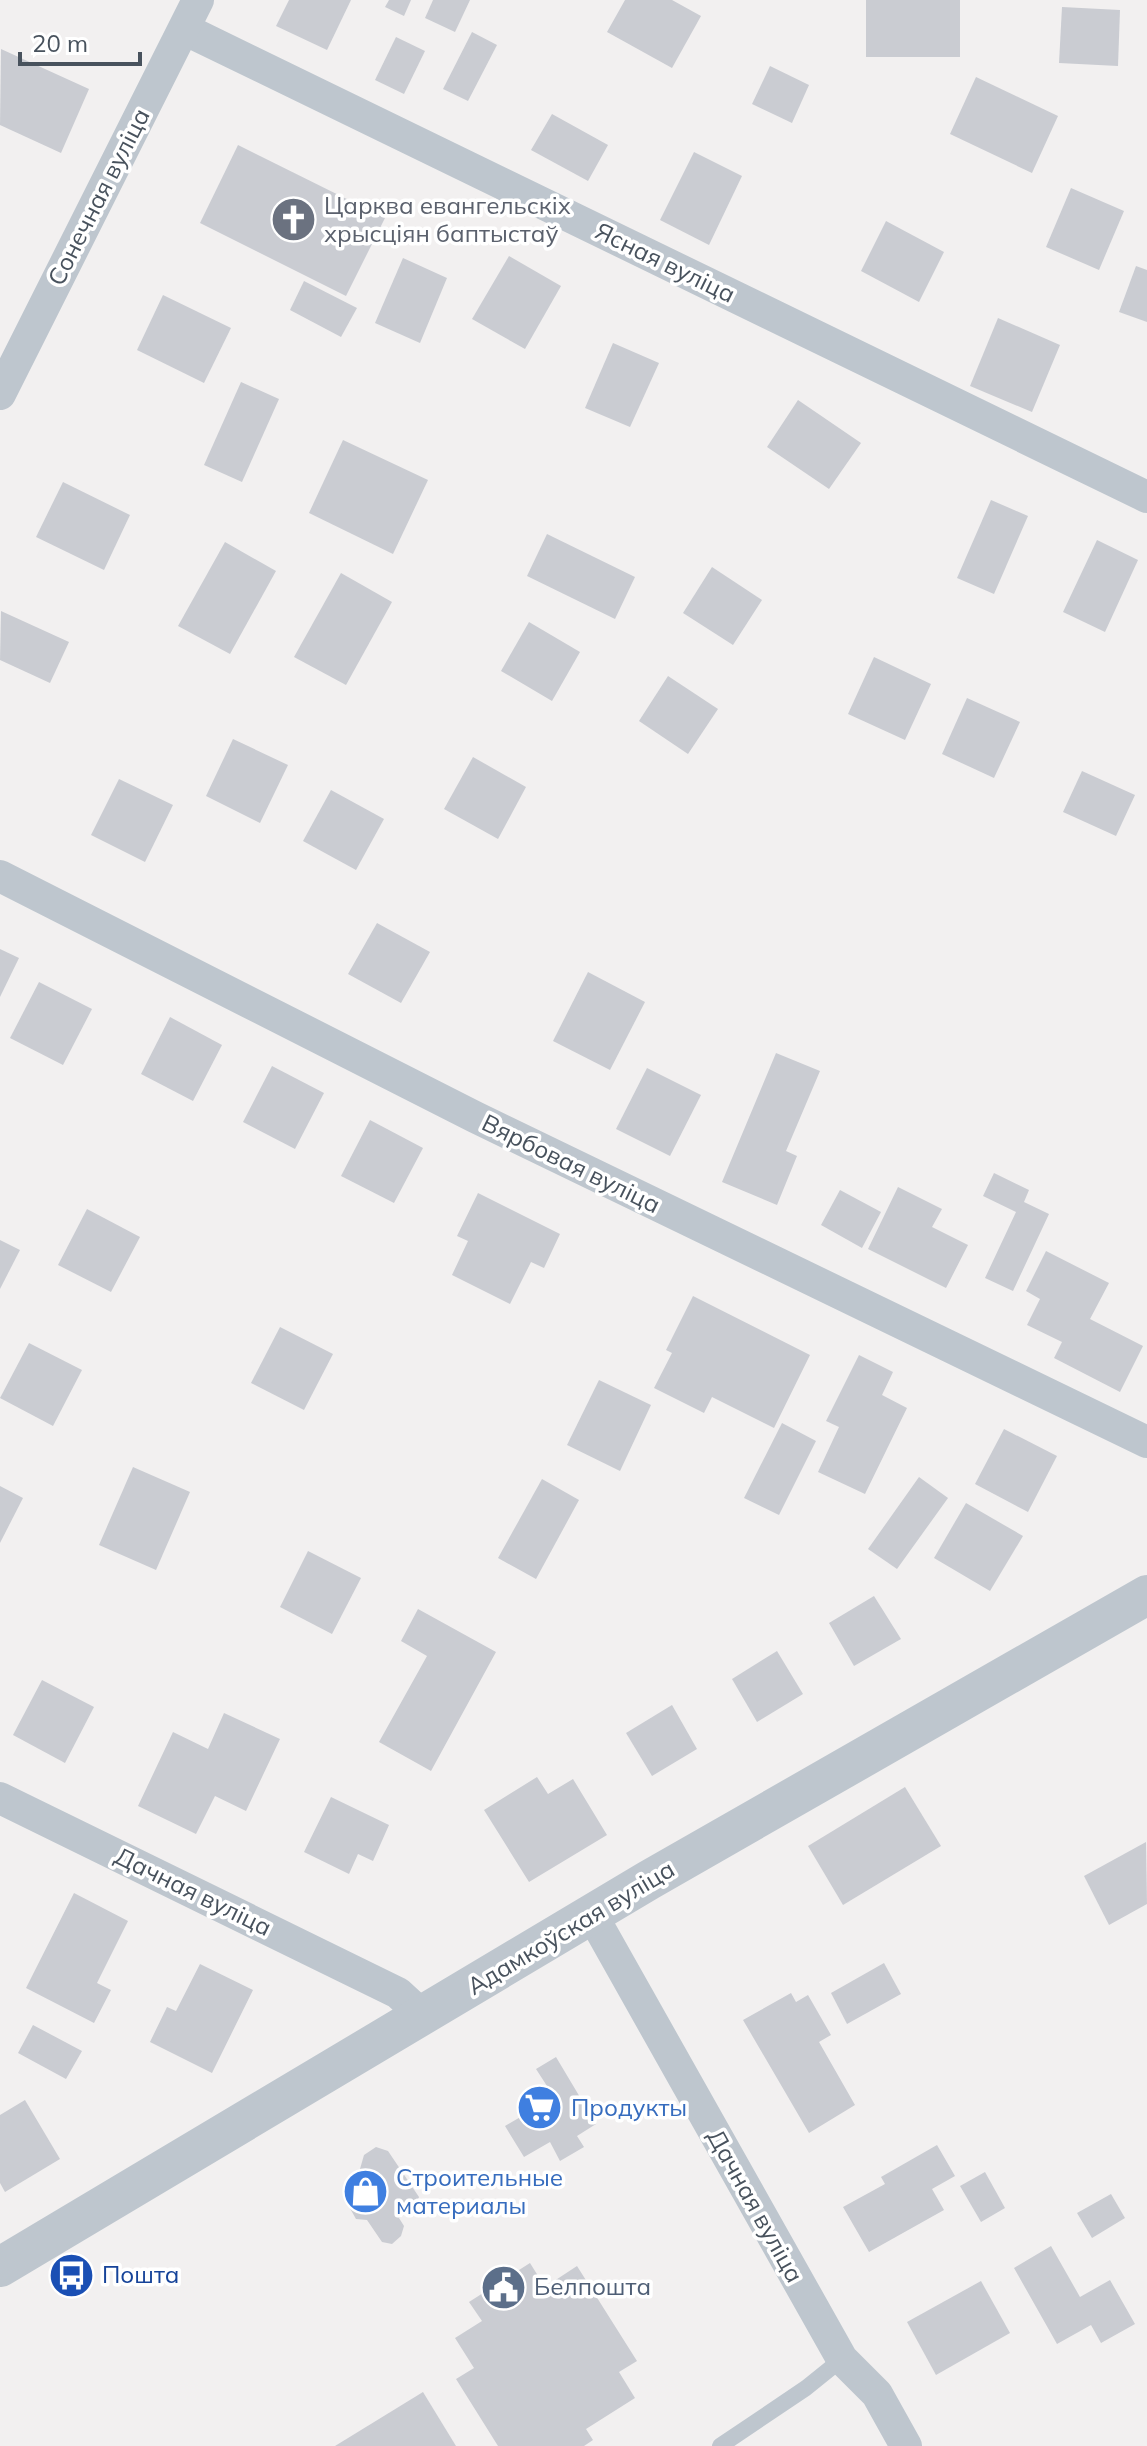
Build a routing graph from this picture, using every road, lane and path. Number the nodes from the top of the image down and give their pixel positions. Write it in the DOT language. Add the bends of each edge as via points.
graph roads {
  1 [pos="198,0"];
  2 [pos="184,29"];
  3 [pos="0,394"];
  4 [pos="1147,497"];
  5 [pos="0,876"];
  6 [pos="1147,1442"];
  7 [pos="1147,1595"];
  8 [pos="0,1798"];
  9 [pos="592,1915"];
  10 [pos="423,2016"];
  11 [pos="0,2267"];
  12 [pos="842,2359"];
  13 [pos="720,2446"];
  14 [pos="906,2446"];
  1 -- 2 [label="street, Сонечная вуліца"];
  2 -- 3 [label="street, Сонечная вуліца"];
  2 -- 4 [label="street, Ясная вуліца"];
  5 -- 6 [label="street, Вярбовая вуліца" via="475,1117"];
  7 -- 9 [label="street, Адамкоўская вуліца"];
  8 -- 10 [label="street, Дачная вуліца" via="398,1993"];
  9 -- 10 [label="street, Адамкоўская вуліца"];
  9 -- 12 [label="street, Дачная вуліца"];
  10 -- 11 [label="street, Адамкоўская вуліца"];
  12 -- 13 [label="lane"];
  12 -- 14 [label="street, Дачная вуліца" via="877,2394"];
}
